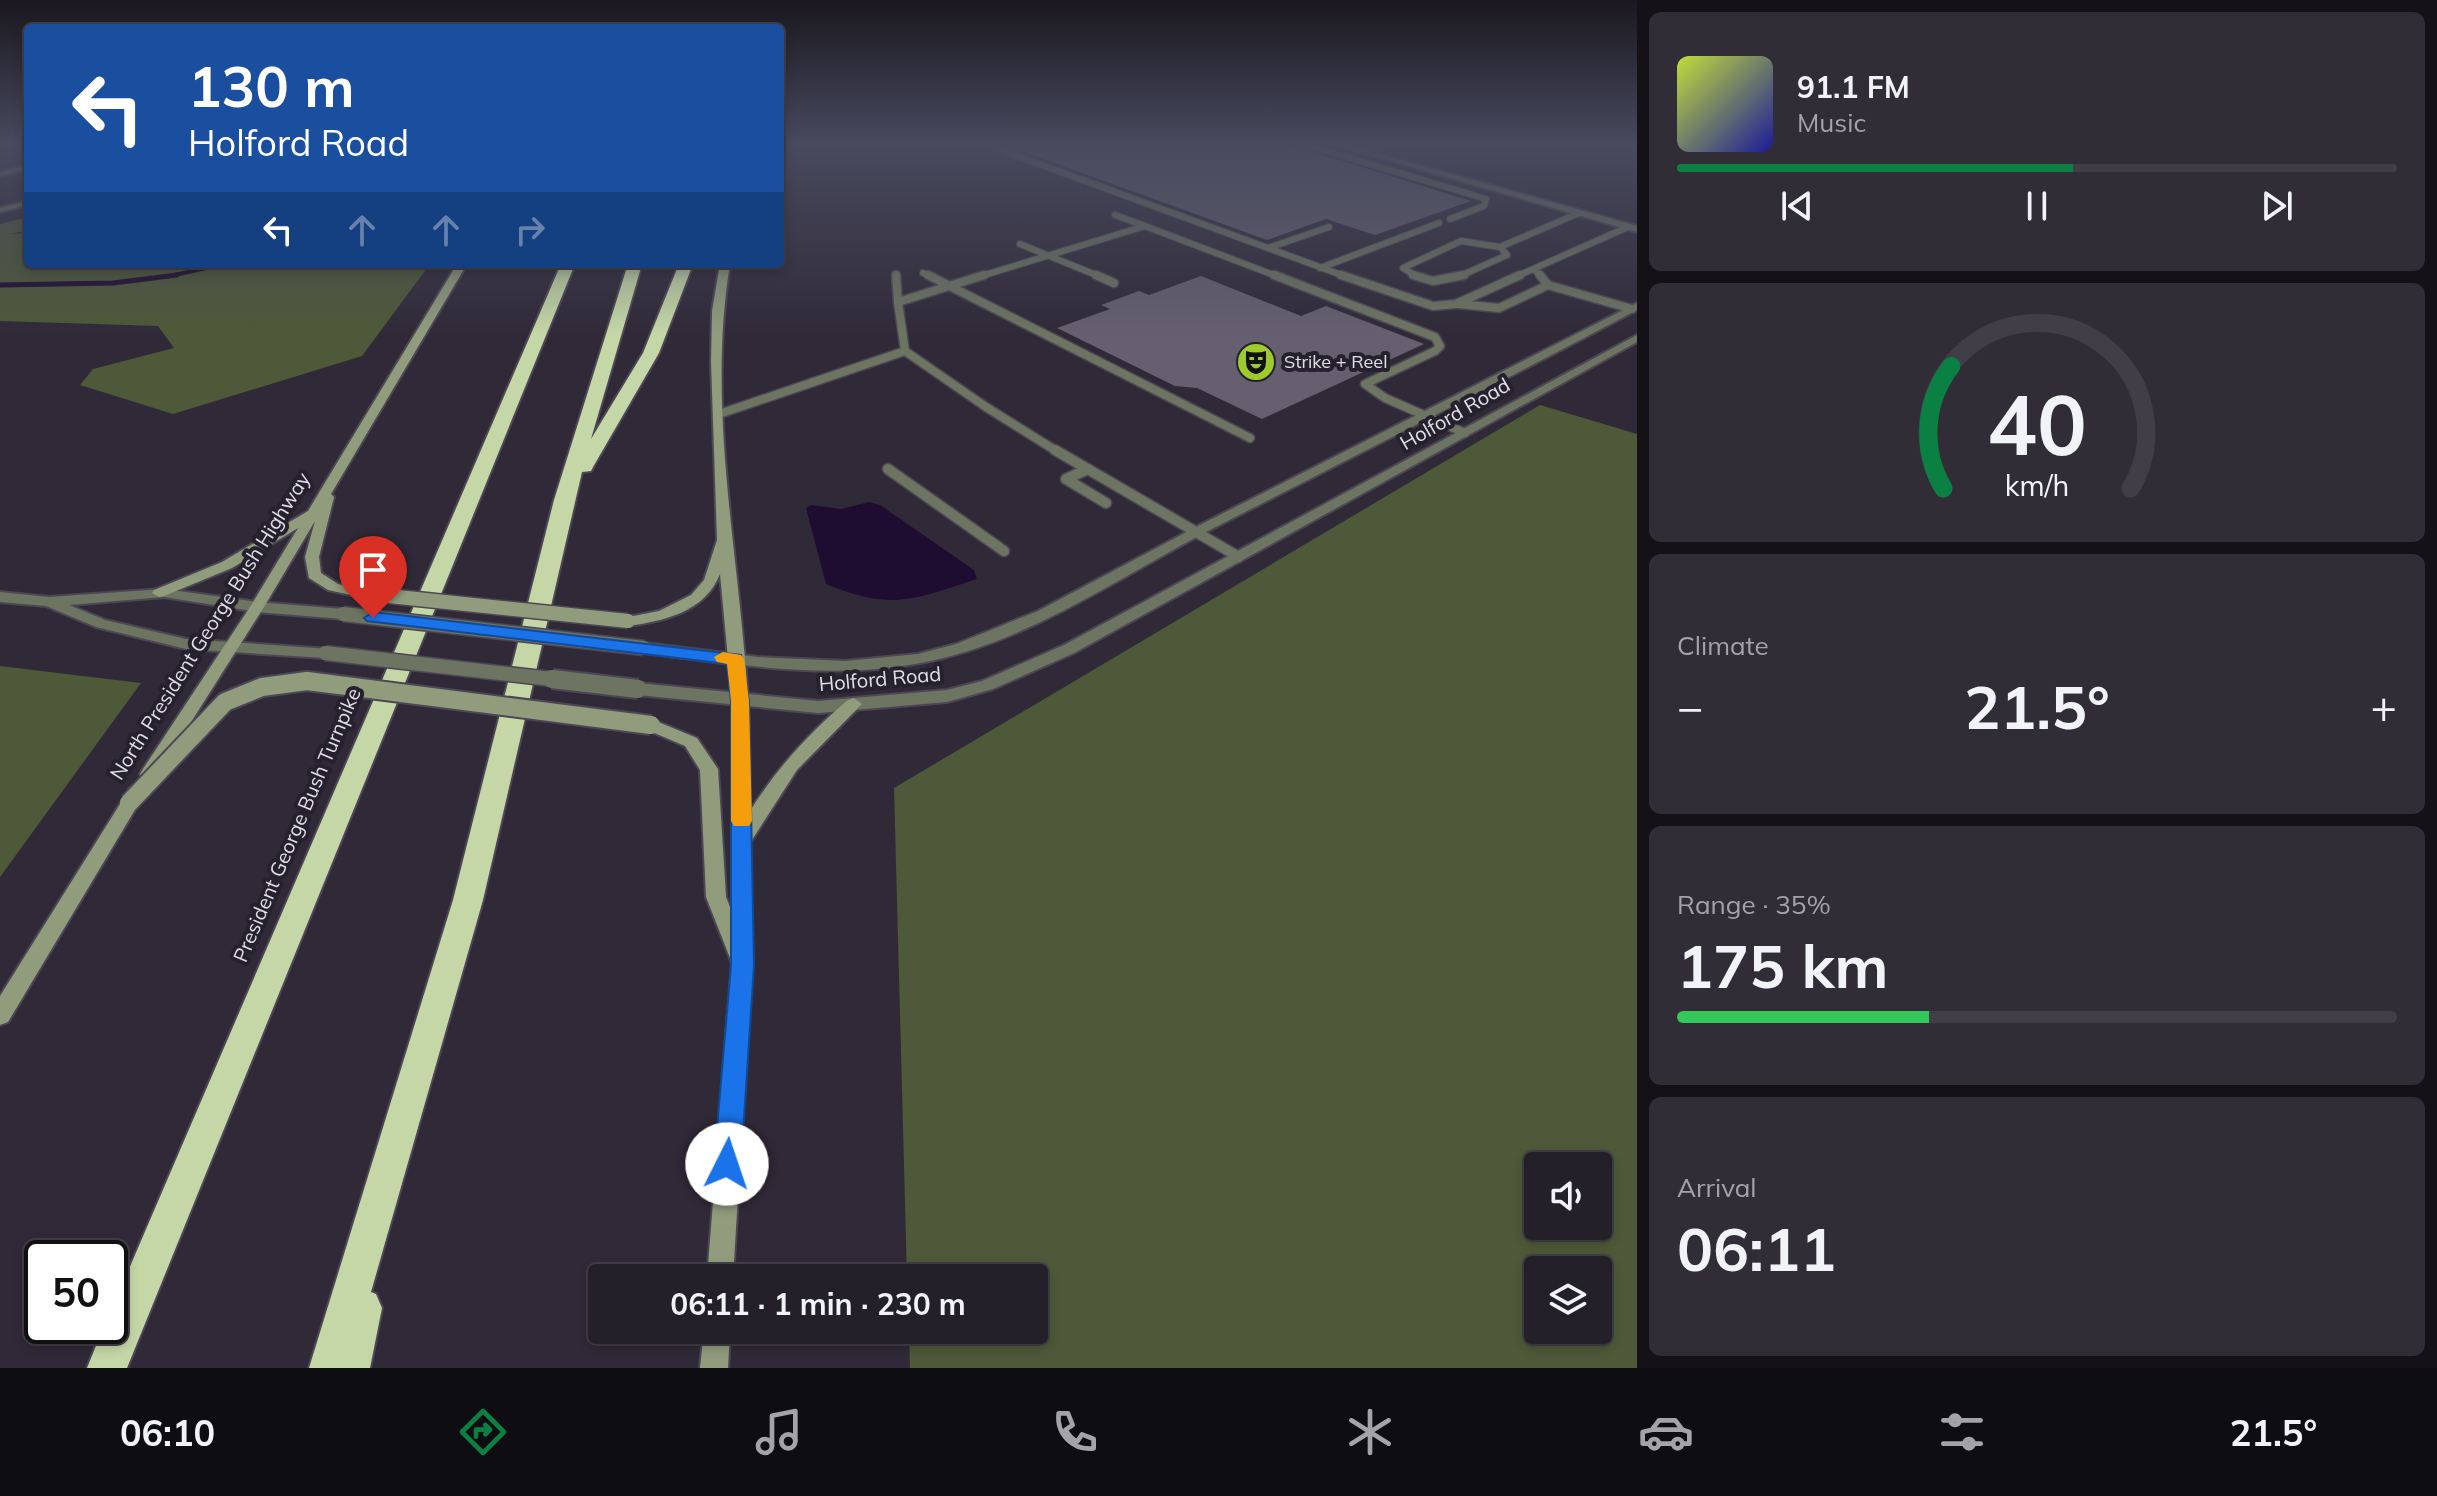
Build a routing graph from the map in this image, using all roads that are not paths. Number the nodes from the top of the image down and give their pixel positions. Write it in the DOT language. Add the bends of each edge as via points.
graph roads {
  1 [pos="1153,206"];
  2 [pos="1484,206"];
  3 [pos="1554,206"];
  4 [pos="1579,213"];
  5 [pos="1115,215"];
  6 [pos="1450,219"];
  7 [pos="1439,223"];
  8 [pos="1145,226"];
  9 [pos="1329,227"];
  10 [pos="1633,228"];
  11 [pos="1020,244"];
  12 [pos="1500,247"];
  13 [pos="1268,248"];
  14 [pos="1049,256"];
  15 [pos="460,268"];
  16 [pos="566,268"];
  17 [pos="634,268"];
  18 [pos="684,268"];
  19 [pos="724,268"];
  20 [pos="1320,268"];
  21 [pos="1534,269"];
  22 [pos="923,273"];
  23 [pos="896,274"];
  24 [pos="1114,283"];
  25 [pos="1548,285"];
  26 [pos="949,287"];
  27 [pos="898,302"];
  28 [pos="1456,304"];
  29 [pos="1634,308"];
  30 [pos="1637,338"];
  31 [pos="905,351"];
  32 [pos="719,414"];
  33 [pos="1426,416"];
  34 [pos="1465,433"];
  35 [pos="1250,438"];
  36 [pos="888,469"];
  37 [pos="1088,469"];
  38 [pos="333,480"];
  39 [pos="564,500"];
  40 [pos="1106,503"];
  41 [pos="313,512"];
  42 [pos="724,532"];
  43 [pos="1197,532"];
  44 [pos="1004,551"];
  45 [pos="1239,557"];
  46 [pos="159,593"];
  47 [pos="0,597"];
  48 [pos="49,602"];
  49 [pos="257,607"];
  50 [pos="233,646"];
  51 [pos="735,659"];
  52 [pos="740,701"];
  53 [pos="854,704"];
  54 [pos="129,803"];
  55 [pos="742,840"];
  56 [pos="742,965"];
  57 [pos="0,1015"];
  58 [pos="392,1164"];
  59 [pos="721,1264"];
  60 [pos="128,1318"];
  61 [pos="110,1344"];
  62 [pos="117,1344"];
  63 [pos="716,1344"];
  64 [pos="87,1368"];
  65 [pos="107,1368"];
  66 [pos="329,1368"];
  67 [pos="350,1368"];
  68 [pos="714,1368"];
  1 -- 13 [label="lane"];
  2 -- 6 [label="lane"];
  3 -- 4 [label="street"];
  4 -- 10 [label="street"];
  4 -- 12 [label="lane"];
  5 -- 8 [label="lane"];
  7 -- 20 [label="lane"];
  8 -- 14 [label="lane"];
  8 -- 33 [label="lane" via="1435,337 1440,346 1435,351 1365,384"];
  9 -- 13 [label="lane"];
  10 -- 21 [label="lane"];
  11 -- 14 [label="lane"];
  12 -- 12 [label="lane" via="1461,241 1403,268 1424,280 1447,282 1507,255"];
  13 -- 20 [label="lane"];
  14 -- 24 [label="lane"];
  14 -- 26 [label="lane"];
  15 -- 38 [label="main road, North President George Bush Highway"];
  16 -- 60 [label="highway, President George Bush Turnpike"];
  17 -- 39 [label="highway"];
  18 -- 39 [label="highway" via="651,353"];
  19 -- 32 [label="main road" via="717,311"];
  20 -- 28 [label="lane" via="1415,302"];
  21 -- 25 [label="lane"];
  21 -- 28 [label="lane"];
  22 -- 26 [label="lane"];
  23 -- 27 [label="lane"];
  25 -- 28 [label="lane" via="1499,308"];
  25 -- 29 [label="lane"];
  26 -- 27 [label="lane"];
  26 -- 35 [label="lane"];
  27 -- 31 [label="lane"];
  29 -- 33 [label="street, Holford Road"];
  30 -- 34 [label="street, Holford Road"];
  31 -- 32 [label="lane"];
  31 -- 37 [label="lane" via="972,399"];
  32 -- 42 [label="main road"];
  33 -- 34 [label="lane"];
  33 -- 43 [label="street, Holford Road"];
  34 -- 45 [label="street, Holford Road"];
  36 -- 44 [label="lane"];
  37 -- 40 [label="lane" via="1066,479"];
  37 -- 43 [label="lane"];
  38 -- 41 [label="main road, North President George Bush Highway"];
  38 -- 42 [label="main road, bridge" via="312,557 314,575 333,587 360,593 628,621 653,618 700,595 711,581"];
  39 -- 58 [label="highway" via="468,900"];
  41 -- 46 [label="main road" via="227,565"];
  41 -- 49 [label="main road, North President George Bush Highway"];
  42 -- 51 [label="main road"];
  43 -- 45 [label="lane"];
  43 -- 51 [label="street, Holford Road" via="1079,597 1003,632 930,655 874,665"];
  45 -- 53 [label="street, Holford Road" via="1069,649 987,685 947,696"];
  46 -- 48 [label="street, Holford Road"];
  46 -- 49 [label="street, Holford Road"];
  47 -- 48 [label="street, Holford Road"];
  48 -- 50 [label="street, Holford Road" via="101,624 186,644"];
  49 -- 50 [label="main road, North President George Bush Highway"];
  49 -- 51 [label="street, Holford Road, bridge"];
  50 -- 52 [label="street, Holford Road, bridge"];
  50 -- 54 [label="main road, North President George Bush Highway"];
  51 -- 52 [label="main road"];
  52 -- 53 [label="street, Holford Road"];
  52 -- 55 [label="main road"];
  53 -- 55 [label="main road" via="802,749 774,784"];
  54 -- 56 [label="main road, bridge" via="225,702 262,687 307,681 651,725 691,742 709,769 716,897"];
  54 -- 57 [label="main road, North President George Bush Highway"];
  55 -- 56 [label="main road"];
  56 -- 59 [label="main road"];
  58 -- 66 [label="highway"];
  58 -- 67 [label="highway"];
  61 -- 64 [label="highway"];
  62 -- 65 [label="highway, President George Bush Turnpike"];
  63 -- 68 [label="main road"];
}
